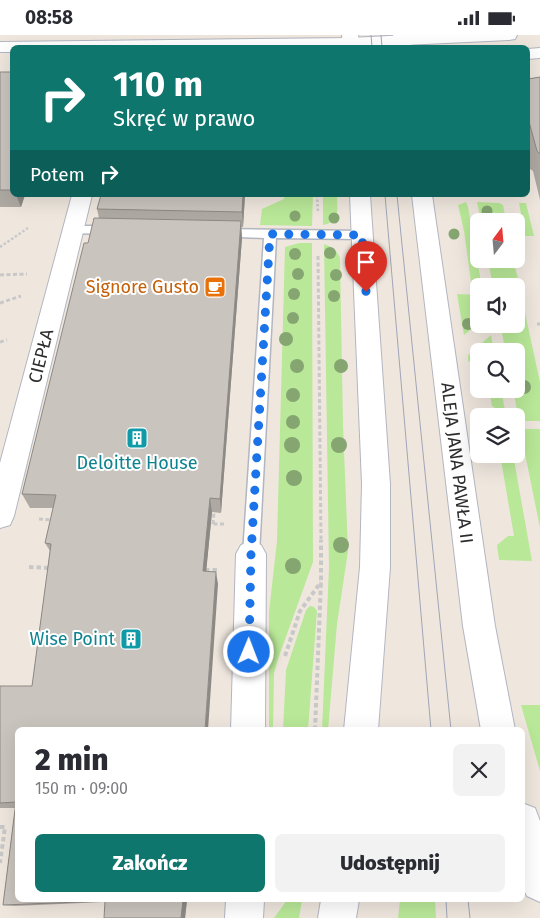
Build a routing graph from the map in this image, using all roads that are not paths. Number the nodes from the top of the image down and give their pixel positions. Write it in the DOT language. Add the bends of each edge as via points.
graph roads {
  1 [pos="509,35"];
  2 [pos="402,41"];
  3 [pos="350,42"];
  4 [pos="87,45"];
  5 [pos="81,197"];
  6 [pos="360,197"];
  7 [pos="422,197"];
  8 [pos="73,230"];
  9 [pos="123,231"];
  10 [pos="208,233"];
  11 [pos="270,234"];
  12 [pos="362,235"];
  13 [pos="0,516"];
  14 [pos="251,554"];
  15 [pos="248,727"];
  16 [pos="361,727"];
  17 [pos="497,727"];
  18 [pos="525,831"];
  19 [pos="540,883"];
  20 [pos="245,902"];
  21 [pos="340,902"];
  22 [pos="244,918"];
  23 [pos="337,918"];
  1 -- 2 [label="street"];
  2 -- 3 [label="street"];
  3 -- 4 [label="street"];
  5 -- 8 [label="street, CIEPŁA"];
  6 -- 12 [label="street"];
  7 -- 17 [label="street, ALEJA JANA PAWŁA II" via="478,618"];
  8 -- 9 [label="lane"];
  8 -- 13 [label="street, CIEPŁA"];
  10 -- 11 [label="lane"];
  11 -- 12 [label="lane"];
  11 -- 14 [label="lane"];
  12 -- 16 [label="street" via="376,509"];
  14 -- 15 [label="street"];
  18 -- 19 [label="street"];
  20 -- 22 [label="street"];
  21 -- 23 [label="street"];
}
